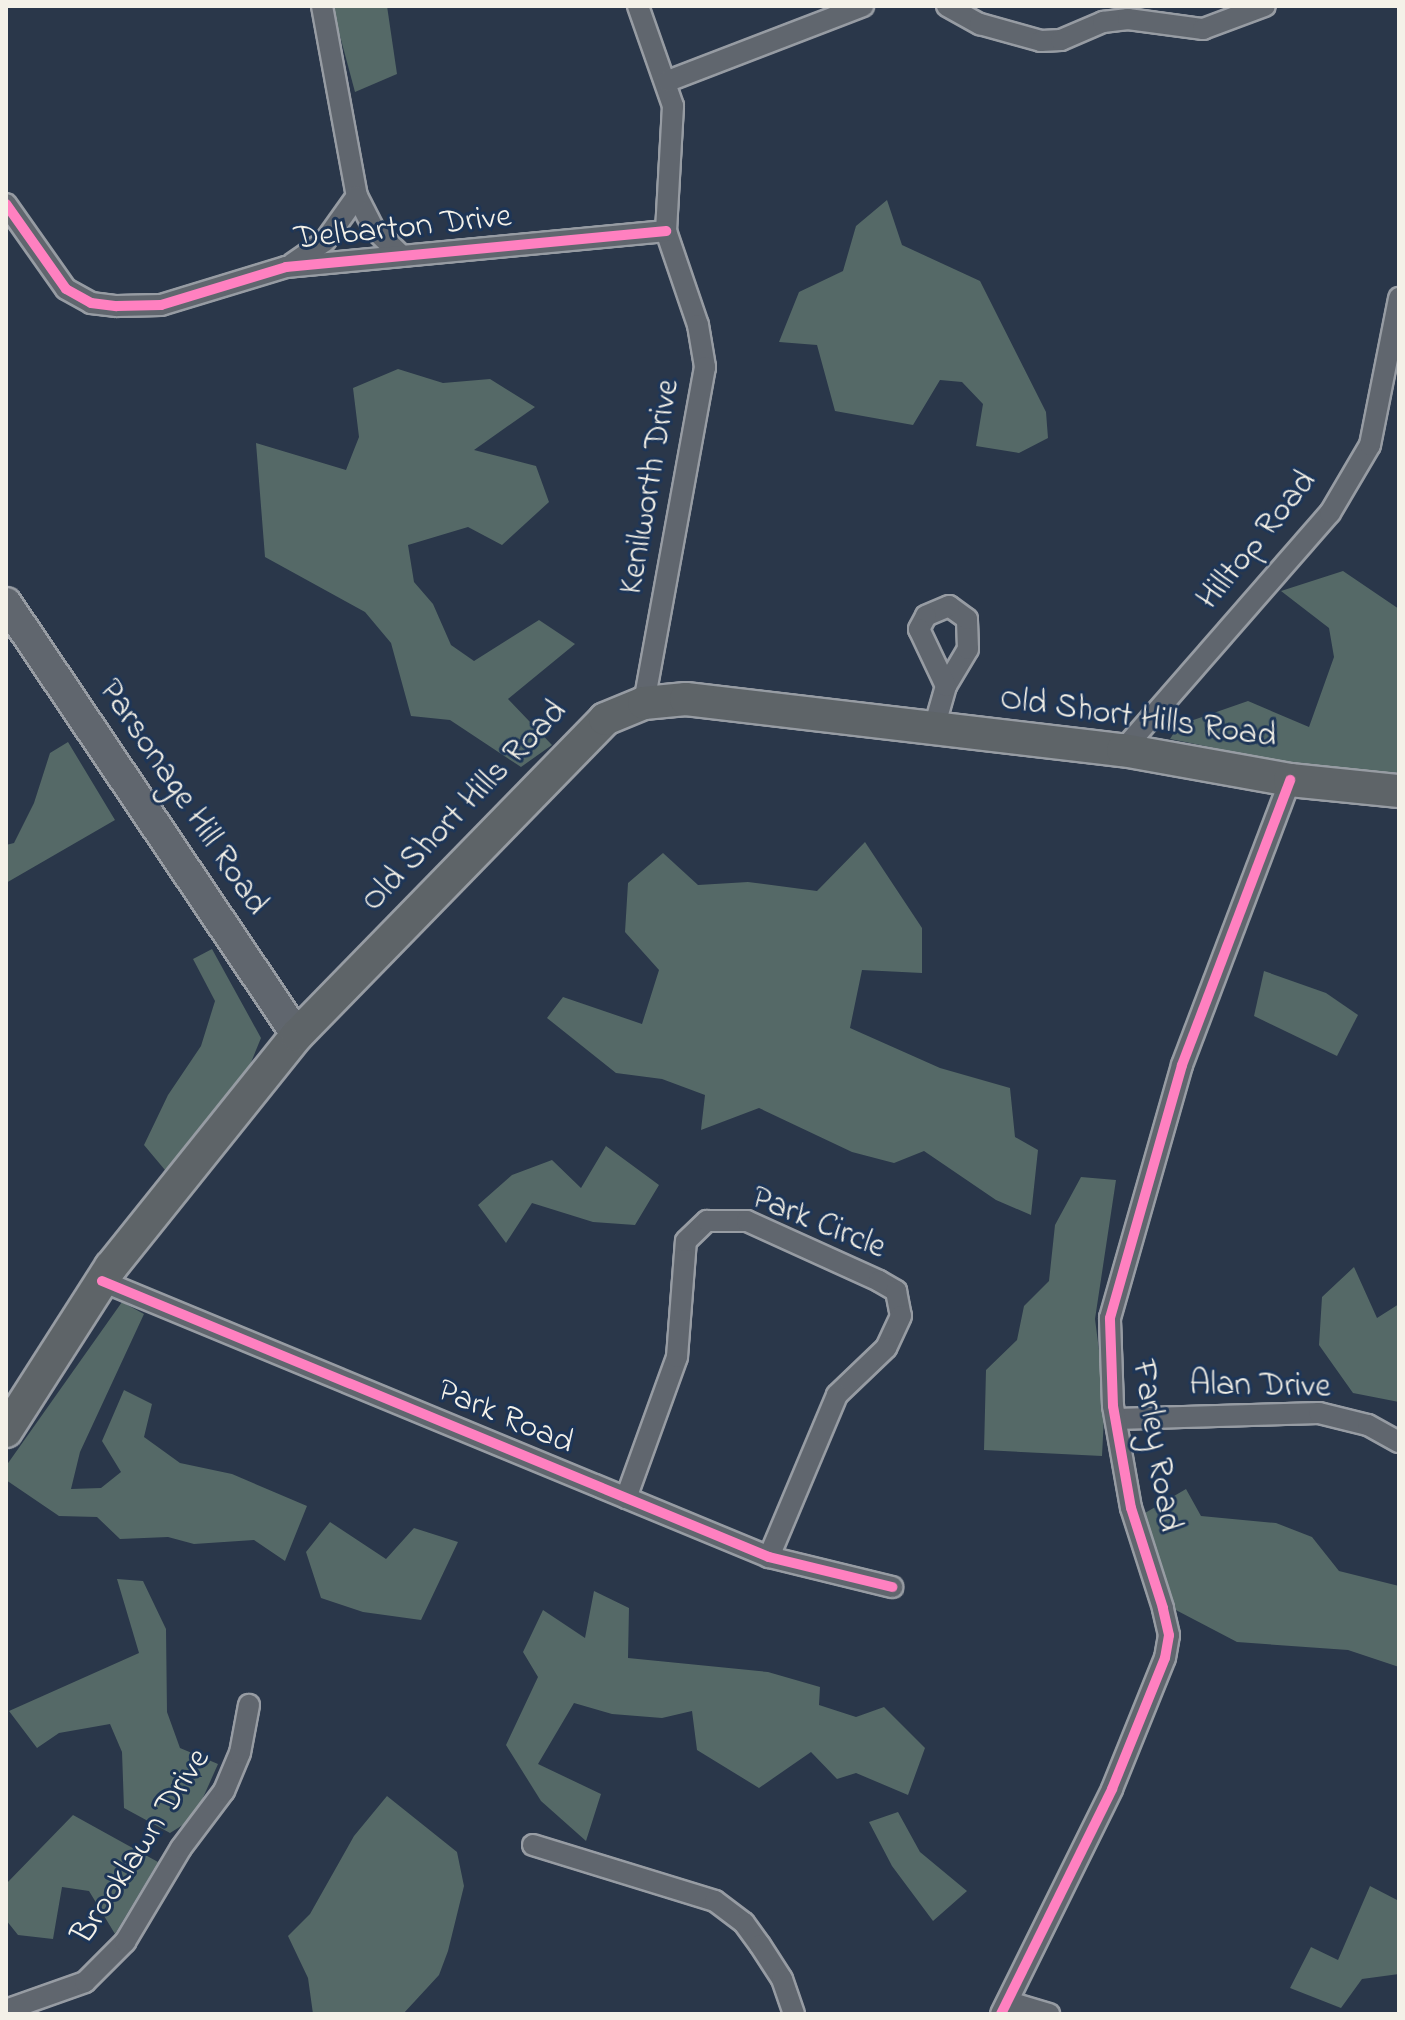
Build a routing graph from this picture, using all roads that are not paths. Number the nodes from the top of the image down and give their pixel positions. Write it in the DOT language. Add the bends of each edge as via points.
graph roads {
  1 [pos="322,6"];
  2 [pos="638,6"];
  3 [pos="863,6"];
  4 [pos="947,6"];
  5 [pos="1265,6"];
  6 [pos="668,81"];
  7 [pos="357,196"];
  8 [pos="6,204"];
  9 [pos="666,231"];
  10 [pos="402,256"];
  11 [pos="286,267"];
  12 [pos="1399,298"];
  13 [pos="6,603"];
  14 [pos="946,686"];
  15 [pos="644,703"];
  16 [pos="934,728"];
  17 [pos="1123,750"];
  18 [pos="1290,780"];
  19 [pos="1399,791"];
  20 [pos="297,1035"];
  21 [pos="102,1281"];
  22 [pos="1116,1419"];
  23 [pos="6,1431"];
  24 [pos="1399,1442"];
  25 [pos="626,1498"];
  26 [pos="769,1557"];
  27 [pos="892,1587"];
  28 [pos="249,1705"];
  29 [pos="533,1845"];
  30 [pos="1005,2008"];
  31 [pos="6,2010"];
  32 [pos="794,2014"];
  33 [pos="1049,2014"];
  1 -- 7 [label="street"];
  2 -- 6 [label="street, Kenilworth Drive"];
  3 -- 6 [label="street"];
  4 -- 5 [label="street" via="980,24 1041,41 1128,19 1203,29"];
  6 -- 9 [label="street, Kenilworth Drive" via="673,128"];
  7 -- 10 [label="street" via="374,229"];
  7 -- 11 [label="street" via="325,241"];
  8 -- 11 [label="street, Delbarton Drive" via="50,272 91,303 161,305"];
  9 -- 10 [label="street, Delbarton Drive"];
  9 -- 15 [label="street, Kenilworth Drive" via="698,325 705,367"];
  10 -- 11 [label="street, Delbarton Drive"];
  12 -- 17 [label="street, Hilltop Road" via="1370,445 1330,513"];
  13 -- 20 [label="street, Parsonage Hill Road"];
  14 -- 16 [label="street"];
  15 -- 16 [label="main road, Old Short Hills Road" via="686,699"];
  15 -- 20 [label="main road, Old Short Hills Road" via="605,719 577,742"];
  16 -- 17 [label="main road, Old Short Hills Road"];
  17 -- 18 [label="main road, Old Short Hills Road"];
  18 -- 19 [label="main road, Old Short Hills Road"];
  18 -- 22 [label="street, Farley Road" via="1182,1065 1131,1232 1110,1318"];
  20 -- 21 [label="main road, Old Short Hills Road"];
  21 -- 23 [label="main road, Old Short Hills Road"];
  21 -- 25 [label="street, Park Road"];
  22 -- 24 [label="street, Alan Drive" via="1319,1413 1368,1425"];
  22 -- 30 [label="street, Farley Road" via="1131,1508 1169,1635 1165,1658 1112,1789"];
  25 -- 26 [label="street, Park Road"];
  25 -- 26 [label="street, Park Circle" via="677,1357 686,1241 707,1221 747,1221 896,1291 901,1316 886,1348 837,1395"];
  26 -- 27 [label="street, Park Road"];
  28 -- 31 [label="street, Brooklawn Drive" via="240,1753 224,1791 181,1848 125,1942 85,1982"];
  29 -- 32 [label="street" via="715,1901 744,1923 760,1945 782,1979"];
  30 -- 33 [label="street"];
}
